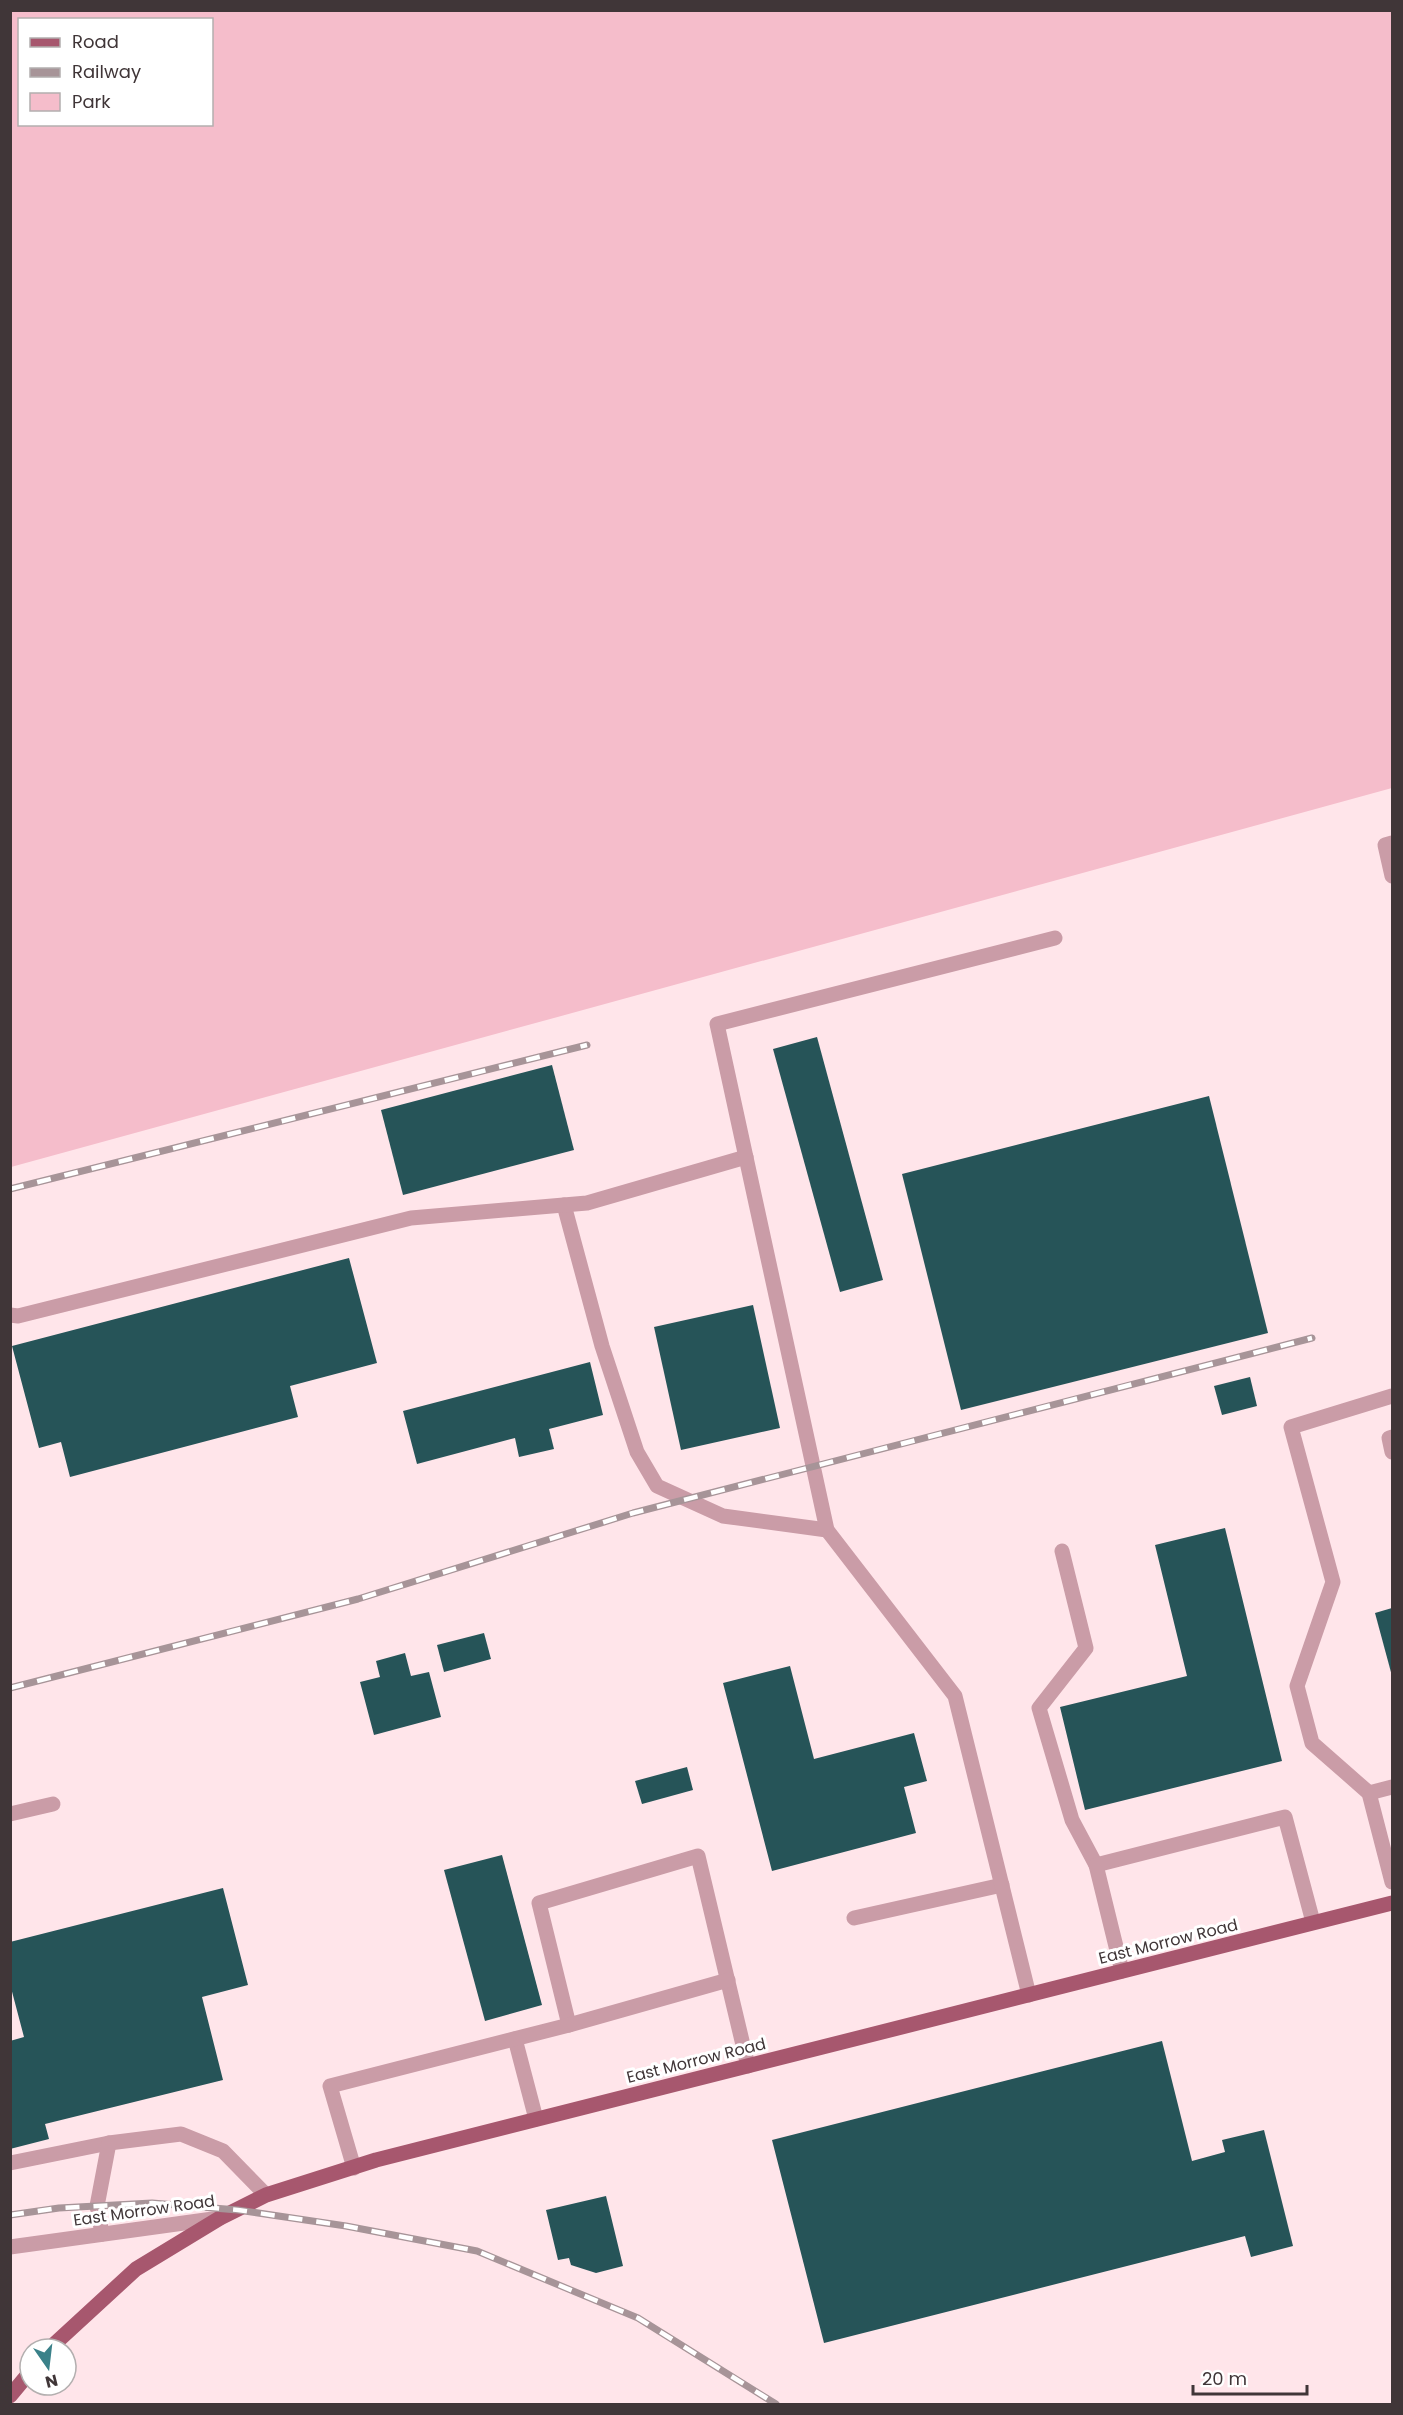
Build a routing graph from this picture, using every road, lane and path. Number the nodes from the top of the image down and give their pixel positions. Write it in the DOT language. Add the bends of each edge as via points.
graph roads {
  1 [pos="1392,843"];
  2 [pos="1392,876"];
  3 [pos="1055,938"];
  4 [pos="746,1157"];
  5 [pos="564,1205"];
  6 [pos="10,1315"];
  7 [pos="1392,1396"];
  8 [pos="1392,1437"];
  9 [pos="1392,1452"];
  10 [pos="827,1530"];
  11 [pos="1062,1551"];
  12 [pos="1392,1787"];
  13 [pos="1369,1793"];
  14 [pos="53,1804"];
  15 [pos="10,1814"];
  16 [pos="1096,1865"];
  17 [pos="1392,1882"];
  18 [pos="1002,1885"];
  19 [pos="1392,1903"];
  20 [pos="854,1918"];
  21 [pos="1313,1922"];
  22 [pos="1122,1971"];
  23 [pos="728,1980"];
  24 [pos="1029,1995"];
  25 [pos="569,2025"];
  26 [pos="515,2039"];
  27 [pos="748,2066"];
  28 [pos="536,2119"];
  29 [pos="109,2143"];
  30 [pos="10,2163"];
  31 [pos="354,2168"];
  32 [pos="266,2195"];
  33 [pos="220,2218"];
  34 [pos="102,2234"];
  35 [pos="10,2247"];
  36 [pos="62,2337"];
  1 -- 2 [label="street" via="1385,845"];
  3 -- 4 [label="street" via="717,1024"];
  4 -- 5 [label="street" via="587,1203"];
  4 -- 10 [label="street"];
  5 -- 6 [label="street" via="411,1218"];
  5 -- 10 [label="street" via="602,1346 637,1452 657,1486 723,1516"];
  7 -- 13 [label="street" via="1291,1427 1333,1582 1297,1686 1312,1743"];
  8 -- 9 [label="street"];
  10 -- 18 [label="street" via="955,1696"];
  11 -- 16 [label="street" via="1086,1648 1039,1708 1072,1820"];
  12 -- 13 [label="street"];
  13 -- 17 [label="street"];
  14 -- 15 [label="street"];
  16 -- 21 [label="street" via="1285,1817"];
  16 -- 22 [label="street"];
  18 -- 20 [label="street"];
  18 -- 24 [label="street"];
  19 -- 21 [label="main road, East Morrow Road"];
  21 -- 22 [label="main road, East Morrow Road"];
  22 -- 24 [label="main road, East Morrow Road"];
  23 -- 25 [label="street"];
  23 -- 25 [label="street" via="698,1856 539,1903"];
  23 -- 27 [label="street"];
  24 -- 27 [label="main road, East Morrow Road"];
  25 -- 26 [label="street"];
  26 -- 28 [label="street"];
  26 -- 31 [label="street" via="330,2086"];
  27 -- 28 [label="main road, East Morrow Road"];
  28 -- 31 [label="main road, East Morrow Road"];
  29 -- 30 [label="street"];
  29 -- 32 [label="street" via="181,2134 223,2151"];
  29 -- 34 [label="street" via="97,2206"];
  31 -- 32 [label="main road, East Morrow Road"];
  32 -- 33 [label="main road, East Morrow Road"];
  33 -- 34 [label="street, East Morrow Road"];
  33 -- 36 [label="main road" via="136,2270"];
  34 -- 35 [label="street, East Morrow Road"];
}
